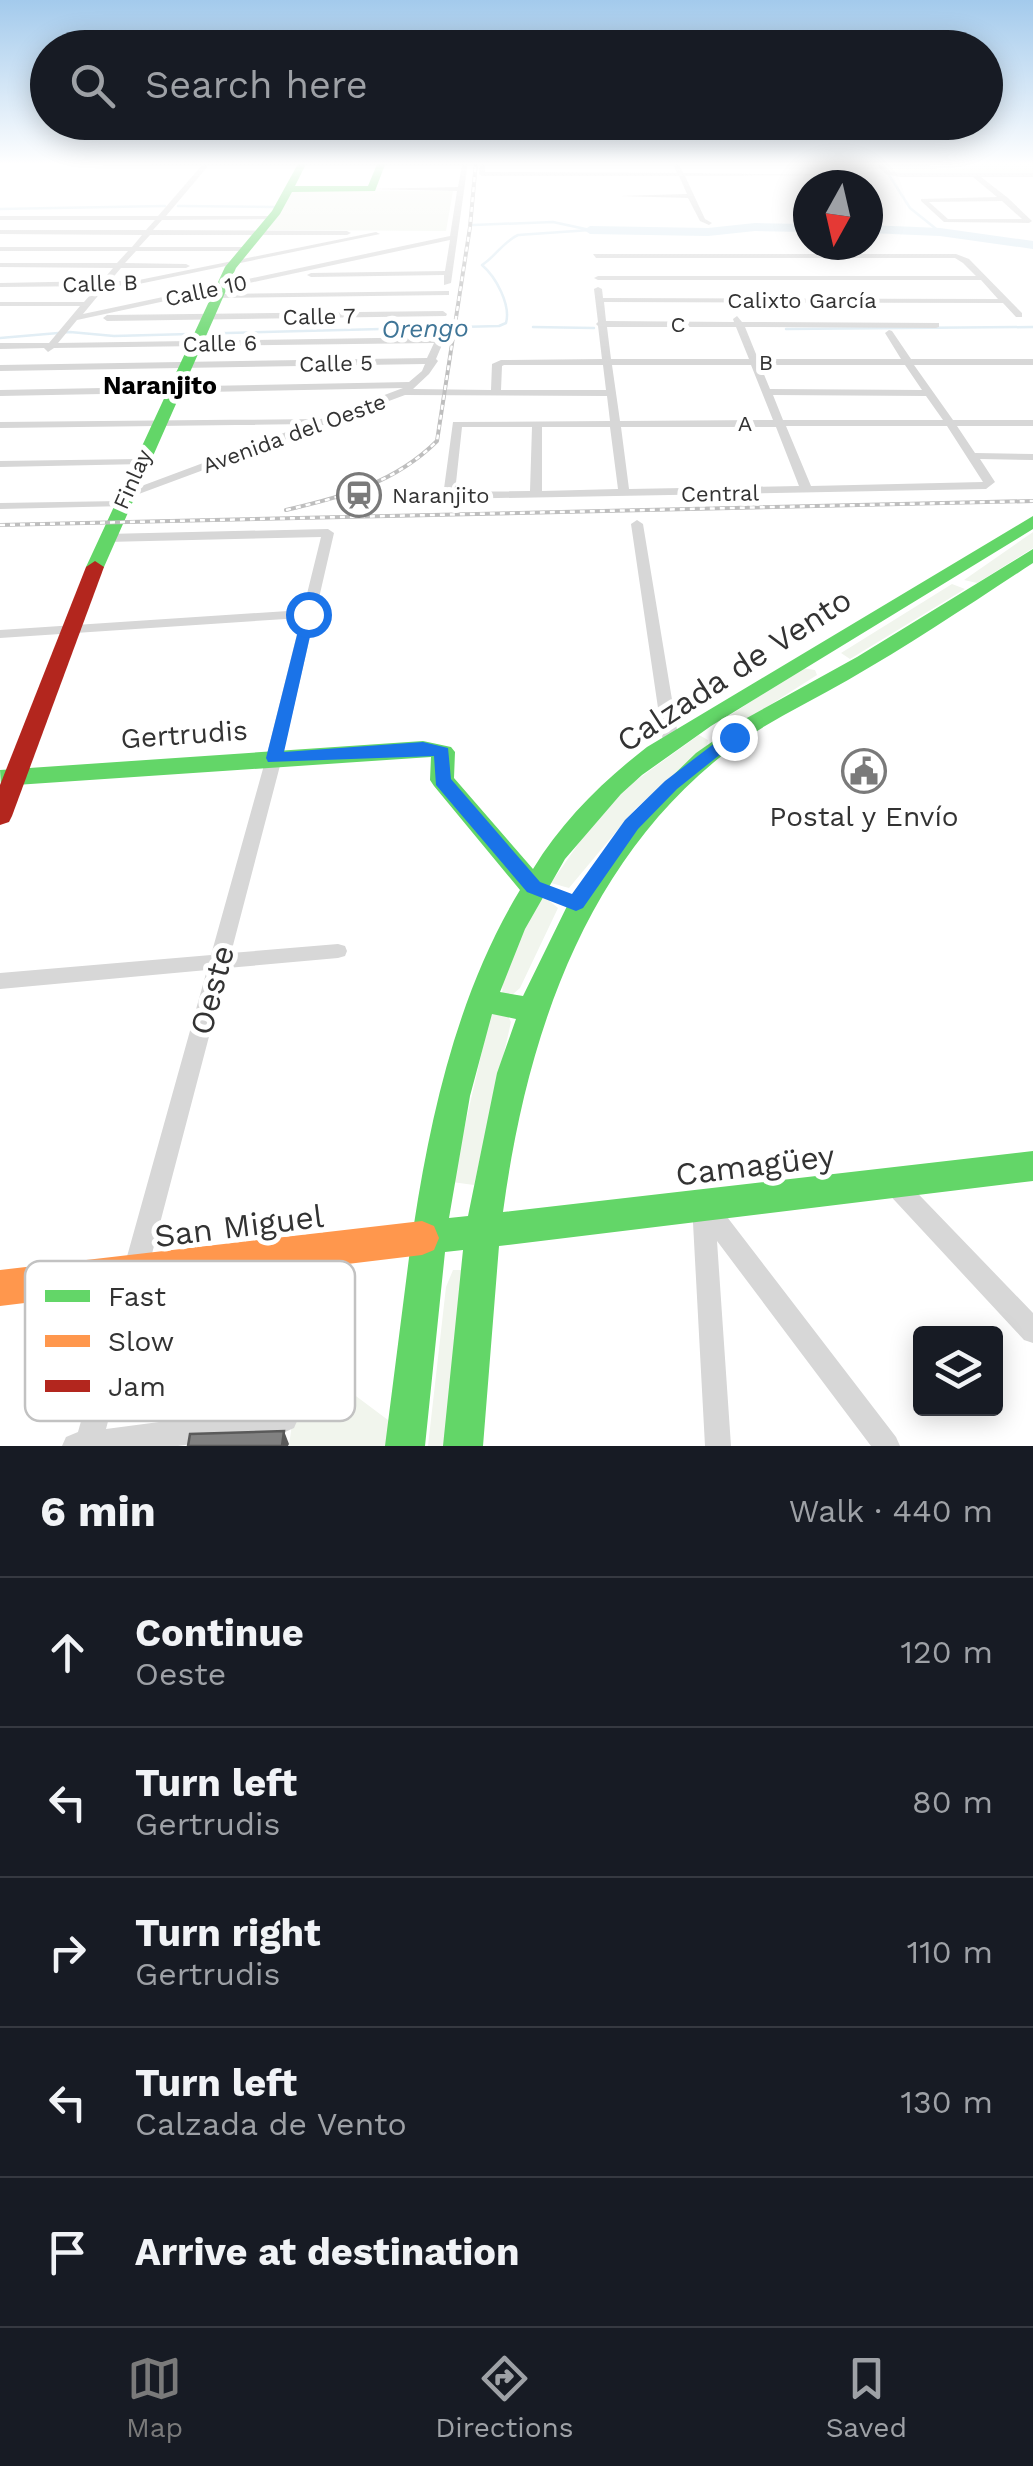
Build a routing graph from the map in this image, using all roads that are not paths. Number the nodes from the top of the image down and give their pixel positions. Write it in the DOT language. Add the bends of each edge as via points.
graph roads {
  1 [pos="151,229"];
  2 [pos="172,229"];
  3 [pos="260,229"];
  4 [pos="455,229"];
  5 [pos="0,232"];
  6 [pos="148,233"];
  7 [pos="454,238"];
  8 [pos="712,242"];
  9 [pos="0,249"];
  10 [pos="135,249"];
  11 [pos="596,256"];
  12 [pos="714,256"];
  13 [pos="0,266"];
  14 [pos="120,266"];
  15 [pos="448,272"];
  16 [pos="277,276"];
  17 [pos="720,277"];
  18 [pos="982,278"];
  19 [pos="0,284"];
  20 [pos="224,284"];
  21 [pos="104,285"];
  22 [pos="446,293"];
  23 [pos="598,300"];
  24 [pos="730,300"];
  25 [pos="1005,300"];
  26 [pos="0,304"];
  27 [pos="88,304"];
  28 [pos="1019,316"];
  29 [pos="75,318"];
  30 [pos="600,324"];
  31 [pos="740,324"];
  32 [pos="936,325"];
  33 [pos="889,334"];
  34 [pos="58,338"];
  35 [pos="440,340"];
  36 [pos="0,346"];
  37 [pos="433,361"];
  38 [pos="606,362"];
  39 [pos="756,362"];
  40 [pos="907,362"];
  41 [pos="1033,362"];
  42 [pos="184,366"];
  43 [pos="0,368"];
  44 [pos="32,368"];
  45 [pos="410,388"];
  46 [pos="173,390"];
  47 [pos="496,392"];
  48 [pos="766,392"];
  49 [pos="5,393"];
  50 [pos="610,393"];
  51 [pos="928,393"];
  52 [pos="0,405"];
  53 [pos="331,421"];
  54 [pos="157,422"];
  55 [pos="778,422"];
  56 [pos="947,422"];
  57 [pos="616,423"];
  58 [pos="1033,423"];
  59 [pos="536,424"];
  60 [pos="0,425"];
  61 [pos="973,456"];
  62 [pos="1033,457"];
  63 [pos="140,462"];
  64 [pos="0,464"];
  65 [pos="807,491"];
  66 [pos="624,494"];
  67 [pos="536,495"];
  68 [pos="449,496"];
  69 [pos="122,500"];
  70 [pos="0,506"];
  71 [pos="1033,521"];
  72 [pos="637,524"];
  73 [pos="106,538"];
  74 [pos="1033,555"];
  75 [pos="944,575"];
  76 [pos="979,590"];
  77 [pos="308,614"];
  78 [pos="70,630"];
  79 [pos="0,634"];
  80 [pos="816,654"];
  81 [pos="845,672"];
  82 [pos="671,742"];
  83 [pos="274,758"];
  84 [pos="8,777"];
  85 [pos="0,816"];
  86 [pos="534,887"];
  87 [pos="576,903"];
  88 [pos="338,951"];
  89 [pos="218,962"];
  90 [pos="0,981"];
  91 [pos="481,1000"];
  92 [pos="529,1009"];
  93 [pos="1033,1166"];
  94 [pos="892,1182"];
  95 [pos="703,1204"];
  96 [pos="485,1229"];
  97 [pos="433,1235"];
  98 [pos="306,1251"];
  99 [pos="141,1261"];
  100 [pos="222,1261"];
  101 [pos="305,1261"];
  102 [pos="25,1285"];
  103 [pos="0,1288"];
  104 [pos="1033,1331"];
  105 [pos="270,1421"];
  106 [pos="88,1445"];
  107 [pos="75,1446"];
  108 [pos="405,1446"];
  109 [pos="462,1446"];
  110 [pos="718,1446"];
  111 [pos="887,1446"];
  1 -- 6 [label="street"];
  2 -- 20 [label="street"];
  3 -- 20 [label="main road, Finlay"];
  4 -- 7 [label="street"];
  5 -- 6 [label="street"];
  6 -- 10 [label="street"];
  6 -- 20 [label="street"];
  7 -- 15 [label="street"];
  7 -- 16 [label="street, Calle 10"];
  8 -- 12 [label="street"];
  9 -- 10 [label="street"];
  10 -- 14 [label="street"];
  10 -- 20 [label="street"];
  11 -- 12 [label="street"];
  12 -- 17 [label="street"];
  12 -- 18 [label="street" via="951,256"];
  13 -- 14 [label="street"];
  14 -- 20 [label="street"];
  14 -- 21 [label="street"];
  15 -- 16 [label="street"];
  15 -- 22 [label="street"];
  16 -- 20 [label="street, Calle 10"];
  17 -- 18 [label="street"];
  17 -- 23 [label="street" via="598,283"];
  17 -- 24 [label="street"];
  18 -- 25 [label="street"];
  19 -- 21 [label="street, Calle B"];
  20 -- 20 [label="street, Calle B" via="376,234"];
  20 -- 21 [label="street, Calle B"];
  20 -- 22 [label="street"];
  20 -- 22 [label="street, Calle 7" via="442,318"];
  20 -- 29 [label="street, Calle 7"];
  20 -- 29 [label="street, Calle 10"];
  20 -- 34 [label="street, Calle 6"];
  20 -- 35 [label="street, Calle 6"];
  20 -- 42 [label="main road, Finlay"];
  21 -- 27 [label="street"];
  23 -- 24 [label="street, Calixto García"];
  23 -- 30 [label="street"];
  24 -- 25 [label="street, Calixto García"];
  24 -- 31 [label="street"];
  25 -- 28 [label="street"];
  26 -- 27 [label="street"];
  27 -- 29 [label="street"];
  29 -- 34 [label="street"];
  30 -- 31 [label="street, C"];
  30 -- 38 [label="street"];
  31 -- 32 [label="street, C"];
  31 -- 39 [label="street"];
  33 -- 40 [label="street"];
  34 -- 36 [label="street, Calle 6"];
  34 -- 44 [label="street"];
  35 -- 37 [label="street, Avenida del Oeste"];
  37 -- 42 [label="street, Calle 5"];
  37 -- 45 [label="street, Avenida del Oeste"];
  38 -- 39 [label="street, B"];
  38 -- 47 [label="street, B" via="500,363"];
  38 -- 50 [label="street"];
  39 -- 40 [label="street, B"];
  39 -- 48 [label="street"];
  40 -- 41 [label="street, B"];
  40 -- 51 [label="street"];
  42 -- 44 [label="street, Calle 5"];
  42 -- 46 [label="main road, Finlay"];
  43 -- 44 [label="street, Calle 5"];
  44 -- 49 [label="street"];
  45 -- 46 [label="street"];
  45 -- 47 [label="street"];
  45 -- 53 [label="street, Avenida del Oeste"];
  46 -- 49 [label="street"];
  46 -- 54 [label="main road, Finlay"];
  47 -- 50 [label="street"];
  48 -- 51 [label="street"];
  48 -- 55 [label="street"];
  49 -- 52 [label="street"];
  50 -- 57 [label="street"];
  51 -- 56 [label="street"];
  53 -- 54 [label="street"];
  53 -- 69 [label="street, Avenida del Oeste"];
  54 -- 60 [label="street"];
  54 -- 63 [label="main road, Finlay"];
  55 -- 56 [label="street, A"];
  55 -- 57 [label="street, A"];
  55 -- 65 [label="street"];
  56 -- 58 [label="street, A"];
  56 -- 61 [label="street"];
  57 -- 59 [label="street, A"];
  57 -- 66 [label="street"];
  59 -- 67 [label="street"];
  59 -- 68 [label="street, A" via="458,424"];
  61 -- 62 [label="street"];
  61 -- 65 [label="street, Central" via="989,482 980,488"];
  63 -- 64 [label="street"];
  63 -- 69 [label="main road, Finlay"];
  65 -- 66 [label="street, Central"];
  66 -- 67 [label="street, Central"];
  67 -- 68 [label="street, Central"];
  69 -- 70 [label="street, Avenida del Oeste"];
  69 -- 73 [label="main road, Finlay"];
  71 -- 75 [label="main road, Calzada de Vento"];
  72 -- 82 [label="street"];
  73 -- 77 [label="street, Oeste" via="328,533"];
  73 -- 78 [label="main road, Finlay"];
  74 -- 76 [label="main road, Calzada de Vento"];
  75 -- 76 [label="main road"];
  75 -- 80 [label="main road, Calzada de Vento"];
  76 -- 81 [label="main road, Calzada de Vento"];
  77 -- 78 [label="street"];
  77 -- 83 [label="street, Oeste"];
  78 -- 79 [label="street"];
  78 -- 84 [label="main road, Finlay"];
  80 -- 81 [label="main road"];
  80 -- 82 [label="main road, Calzada de Vento"];
  81 -- 87 [label="main road, Calzada de Vento" via="734,737 671,785 632,824"];
  82 -- 86 [label="main road, Calzada de Vento" via="589,811"];
  83 -- 84 [label="main road, Gertrudis"];
  83 -- 86 [label="main road, Gertrudis" via="442,752 442,780"];
  83 -- 89 [label="street, Oeste"];
  84 -- 85 [label="main road, Finlay"];
  86 -- 87 [label="main road"];
  86 -- 91 [label="main road, Calzada de Vento" via="500,947"];
  87 -- 92 [label="main road, Calzada de Vento"];
  88 -- 89 [label="street"];
  89 -- 90 [label="street"];
  89 -- 99 [label="street, Oeste"];
  91 -- 92 [label="main road"];
  91 -- 97 [label="main road, Calzada de Vento"];
  92 -- 96 [label="main road, Calzada de Vento" via="506,1094"];
  93 -- 94 [label="main road, Camagüey"];
  94 -- 95 [label="main road, Camagüey"];
  94 -- 104 [label="street"];
  95 -- 96 [label="main road, Camagüey"];
  95 -- 110 [label="street"];
  95 -- 111 [label="street"];
  96 -- 97 [label="main road, San Miguel"];
  96 -- 109 [label="main road, Calzada de Vento"];
  97 -- 98 [label="main road, San Miguel"];
  97 -- 108 [label="main road, Calzada de Vento"];
  98 -- 100 [label="main road, San Miguel"];
  98 -- 101 [label="street"];
  102 -- 103 [label="main road, San Miguel"];
  105 -- 106 [label="street"];
  106 -- 107 [label="street"];
}
